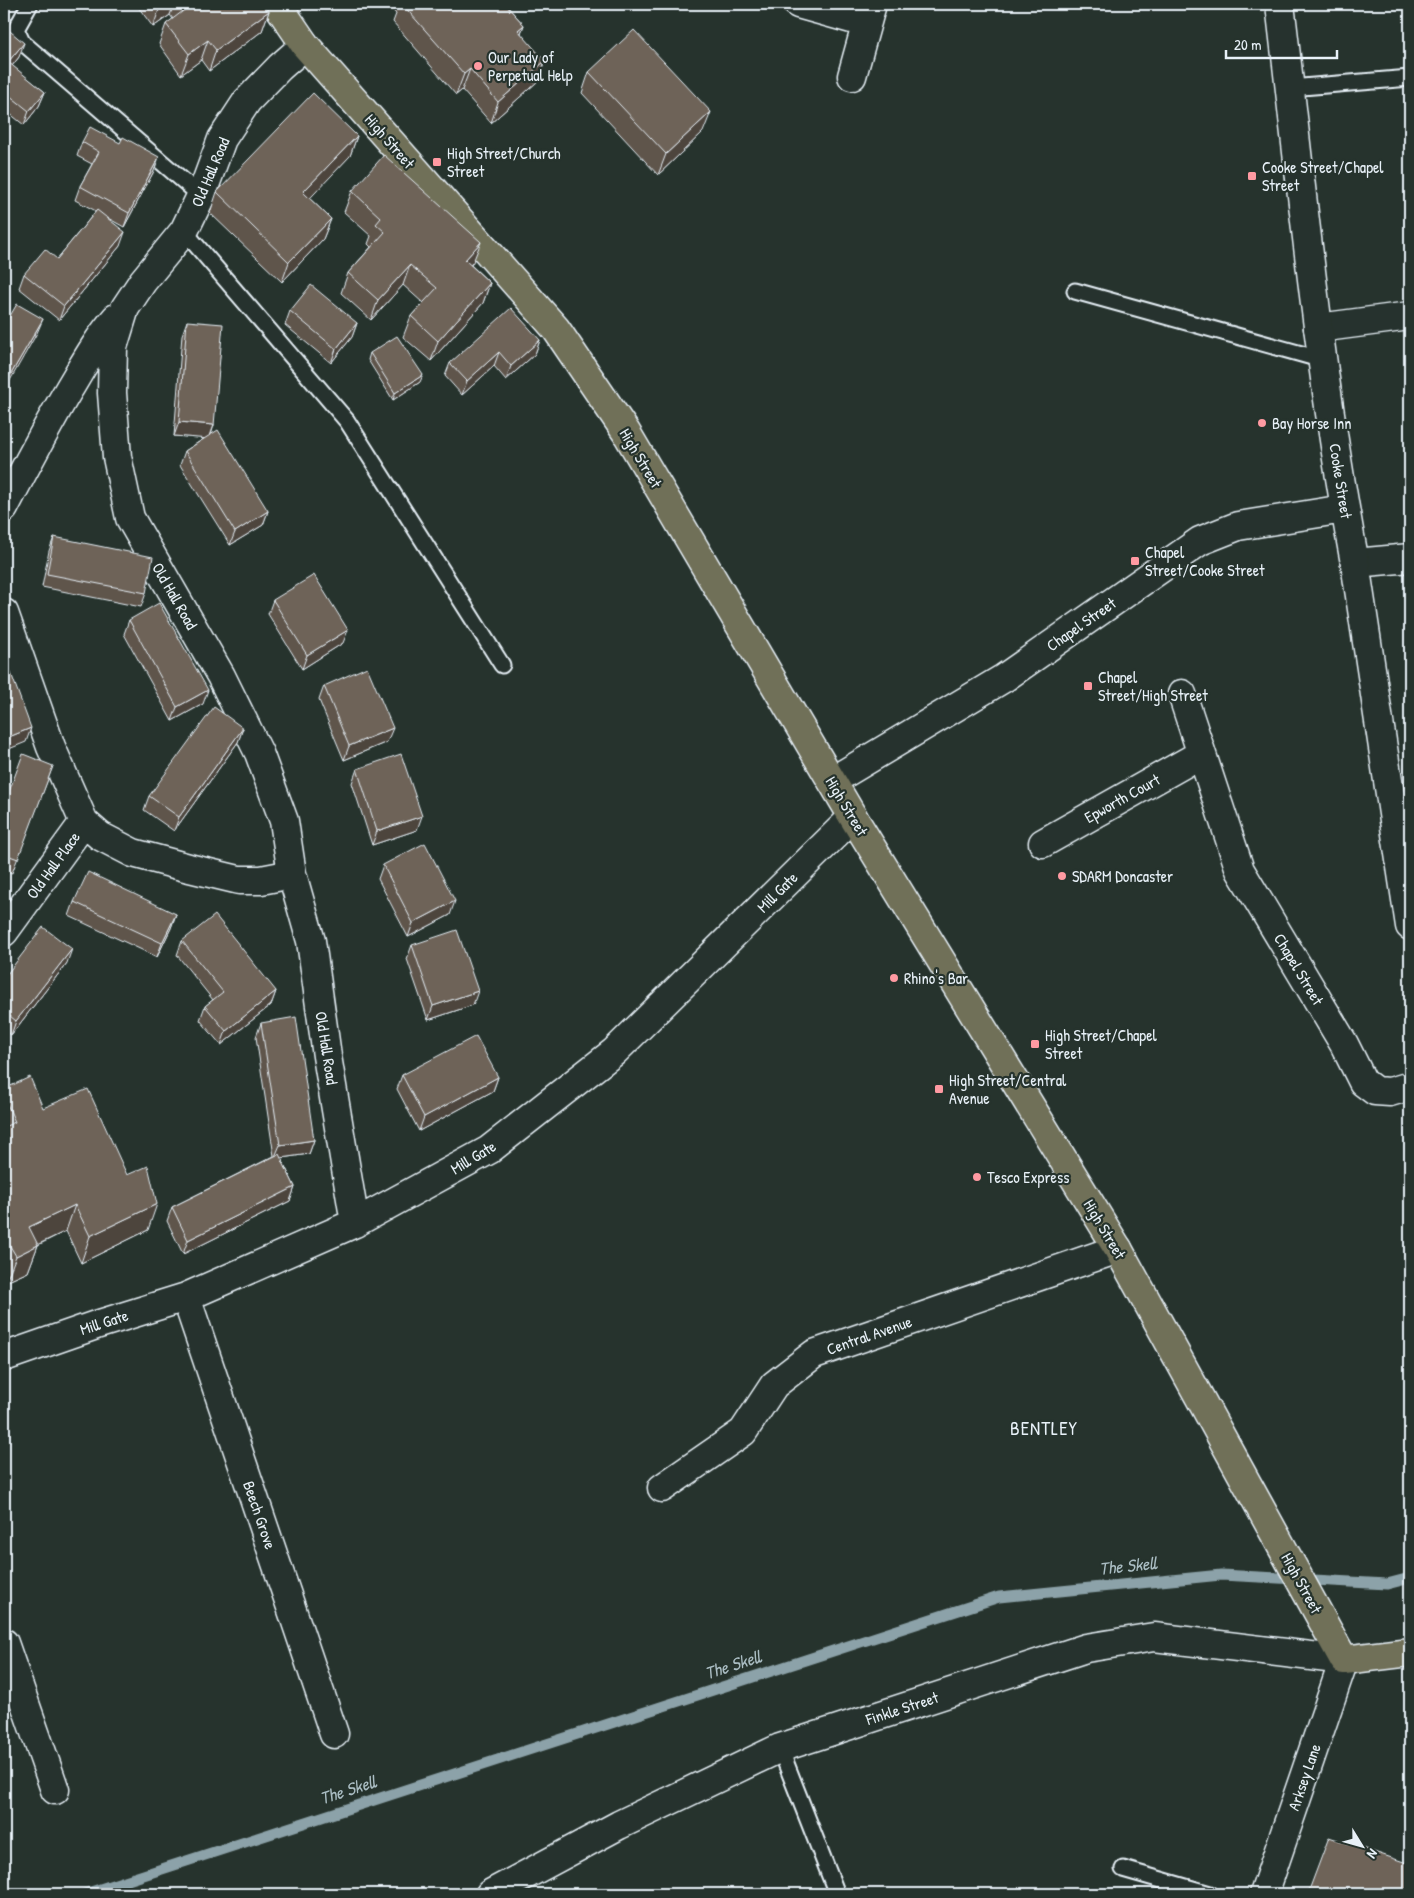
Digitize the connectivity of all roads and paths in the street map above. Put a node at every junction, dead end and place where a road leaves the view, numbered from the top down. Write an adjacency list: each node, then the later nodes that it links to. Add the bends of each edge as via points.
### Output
1 (30, 4): 10 (lane, via 16,29 22,42)
2 (277, 4): 6 (highway, High Street)
3 (798, 4): 5 (street)
4 (1280, 4): 9 (street, Cooke Street)
5 (869, 14): 7 (street)
6 (305, 45): 10 (street, Old Hall Road, via 247,101 222,139); 25 (highway, High Street, via 556,329 626,432)
7 (852, 76)
8 (1410, 78): 9 (lane)
9 (1290, 88): 15 (street, Cooke Street)
10 (201, 196): 11 (street, Old Hall Road)
11 (184, 231): 13 (street, Old Hall Road); 22 (lane, via 347,421)
12 (1075, 291): 16 (lane)
13 (125, 308): 17 (street, Old Hall Road, via 100,338 41,437); 29 (street, Old Hall Road, via 113,348 112,393 117,457 130,518 221,676 259,753 284,821)
14 (1410, 316): 15 (street)
15 (1318, 328): 16 (street, Cooke Street)
16 (1322, 360): 18 (street, Cooke Street)
17 (4, 508)
18 (1344, 509): 20 (street, Cooke Street); 25 (street, Chapel Street, via 1238,526 1200,541 1004,678)
19 (1410, 558): 20 (street)
20 (1354, 563): 30 (street, Cooke Street)
21 (4, 613): 27 (street, via 51,747)
22 (502, 665)
23 (1182, 694): 24 (street, Chapel Street)
24 (1201, 754): 28 (street, Epworth Court); 32 (street, Chapel Street, via 1240,870 1344,1044 1363,1082 1375,1091 1390,1092)
25 (832, 781): 26 (highway, High Street)
26 (853, 817): 33 (street, Mill Gate, via 614,1052 489,1150); 34 (highway, High Street)
27 (84, 822): 29 (street, via 100,836 133,853 189,868 239,880); 31 (street, Old Hall Place)
28 (1043, 842)
29 (292, 874): 33 (street, Old Hall Road, via 311,941)
30 (1410, 926)
31 (4, 932)
32 (1410, 1086)
33 (355, 1223): 35 (street, Mill Gate)
34 (1118, 1250): 37 (street, Central Avenue, via 814,1354 774,1385 743,1432); 40 (highway, High Street)
35 (186, 1296): 36 (street, Mill Gate); 41 (street, Beech Grove)
36 (4, 1357)
37 (662, 1488)
38 (4, 1643): 43 (street)
39 (1410, 1652): 40 (highway)
40 (1344, 1660): 42 (street, Finkle Street, via 1154,1637 1078,1651); 48 (street, Arksey Lane)
41 (334, 1734)
42 (780, 1748): 45 (street, Finkle Street, via 619,1825); 46 (lane)
43 (55, 1790)
44 (1123, 1869): 47 (lane)
45 (490, 1894)
46 (837, 1894)
47 (1210, 1894)
48 (1264, 1894)

